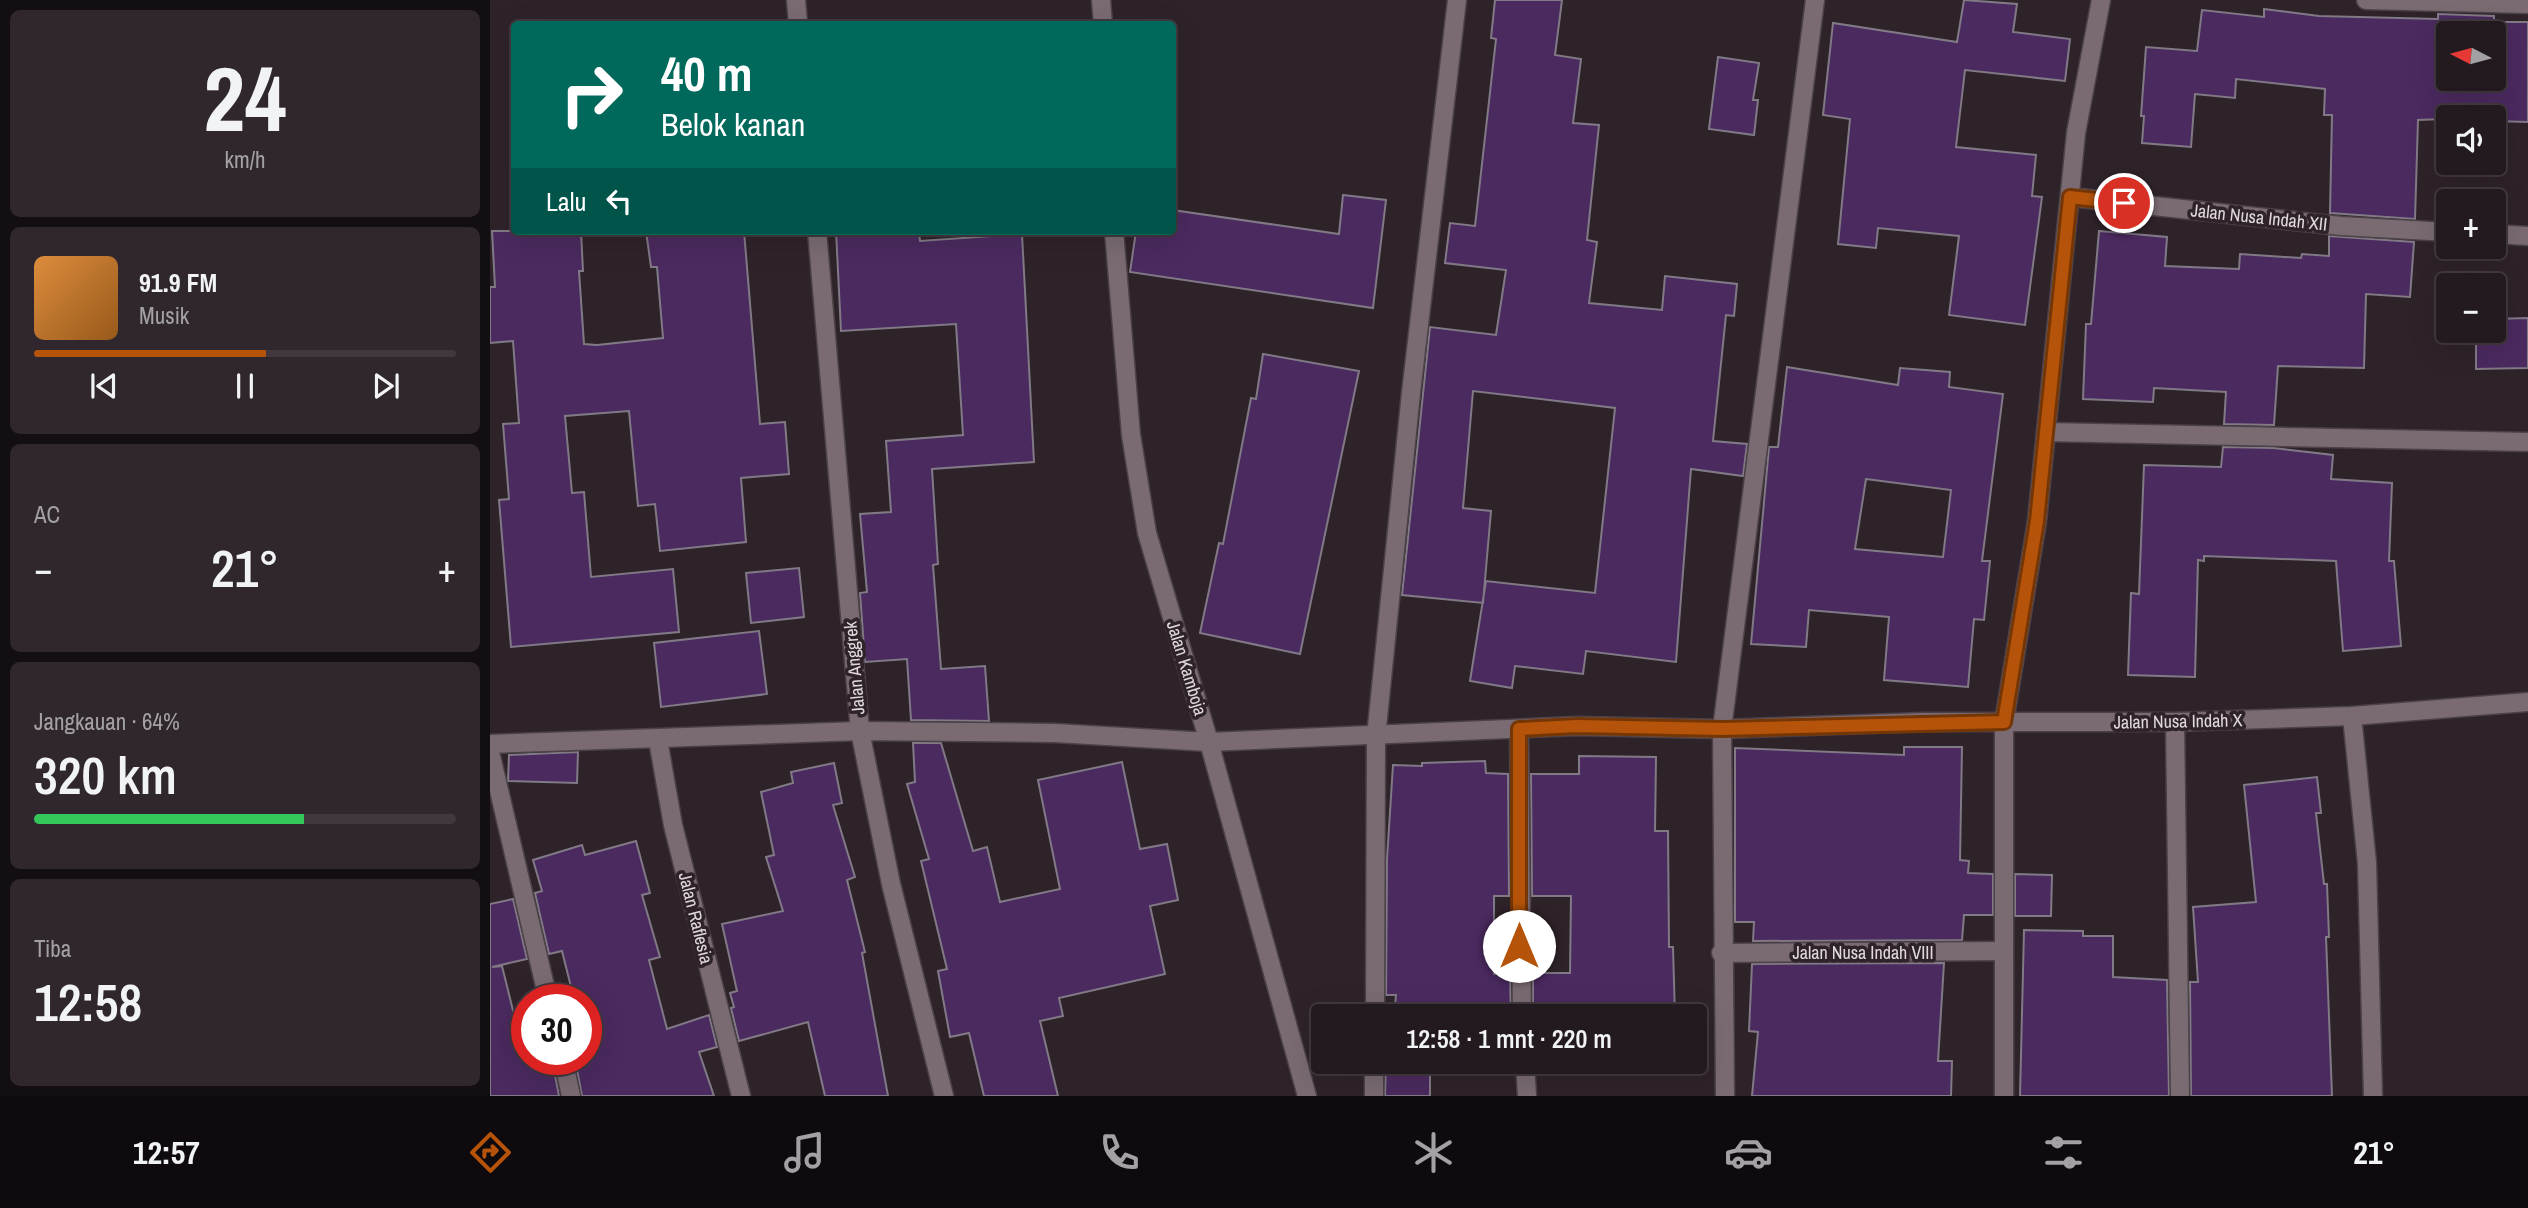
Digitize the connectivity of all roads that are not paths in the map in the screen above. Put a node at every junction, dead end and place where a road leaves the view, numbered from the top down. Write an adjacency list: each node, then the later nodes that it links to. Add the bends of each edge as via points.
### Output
1 (796, 0): 8 (street)
2 (1101, 0): 9 (street)
3 (1457, 0): 25 (street, via 1410,393)
4 (1815, 0): 23 (street)
5 (2101, 0): 10 (street, via 2076,133)
6 (2366, 0): 7 (street)
7 (2528, 4)
8 (798, 21)
9 (1103, 21)
10 (2070, 197): 11 (street, Jalan Nusa Indah XII, via 2341,226); 16 (street)
11 (2436, 231)
12 (817, 235): 24 (street, Jalan Anggrek)
13 (1115, 235): 27 (street, Jalan Kamboja, via 1131,435 1147,533)
14 (2506, 235): 15 (street)
15 (2528, 236)
16 (2046, 432): 17 (street); 20 (street, via 2037,521)
17 (2528, 442)
18 (2528, 702): 19 (street, Jalan Nusa Indah X)
19 (2352, 716): 21 (street, Jalan Nusa Indah X); 47 (street, via 2367,863)
20 (2004, 722): 21 (street, Jalan Nusa Indah X); 23 (street, Jalan Nusa Indah X); 30 (street)
21 (2175, 722): 46 (street)
22 (1519, 729): 23 (street, Jalan Nusa Indah X); 25 (street, Jalan Nusa Indah X); 34 (street)
23 (1722, 729): 31 (street)
24 (860, 731): 26 (street, Jalan Nusa Indah X); 27 (street, Jalan Nusa Indah X, via 1055,733); 40 (street, Jalan Anggrek, via 891,884)
25 (1376, 737): 27 (street, Jalan Nusa Indah X); 33 (street)
26 (658, 740): 28 (street, Jalan Nusa Indah X); 39 (street, Jalan Raflesia, via 673,825)
27 (1209, 742): 41 (street, Jalan Kamboja)
28 (490, 744)
29 (490, 752): 32 (street)
30 (2004, 951): 31 (street, Jalan Nusa Indah VIII); 45 (street)
31 (1721, 953): 44 (street)
32 (544, 984)
33 (1375, 1004)
34 (1522, 1004)
35 (1374, 1074): 42 (street)
36 (1526, 1074): 43 (street)
37 (566, 1075): 38 (street)
38 (571, 1096)
39 (741, 1096)
40 (944, 1096)
41 (1307, 1096)
42 (1374, 1096)
43 (1527, 1096)
44 (1725, 1096)
45 (2004, 1096)
46 (2180, 1096)
47 (2373, 1096)

